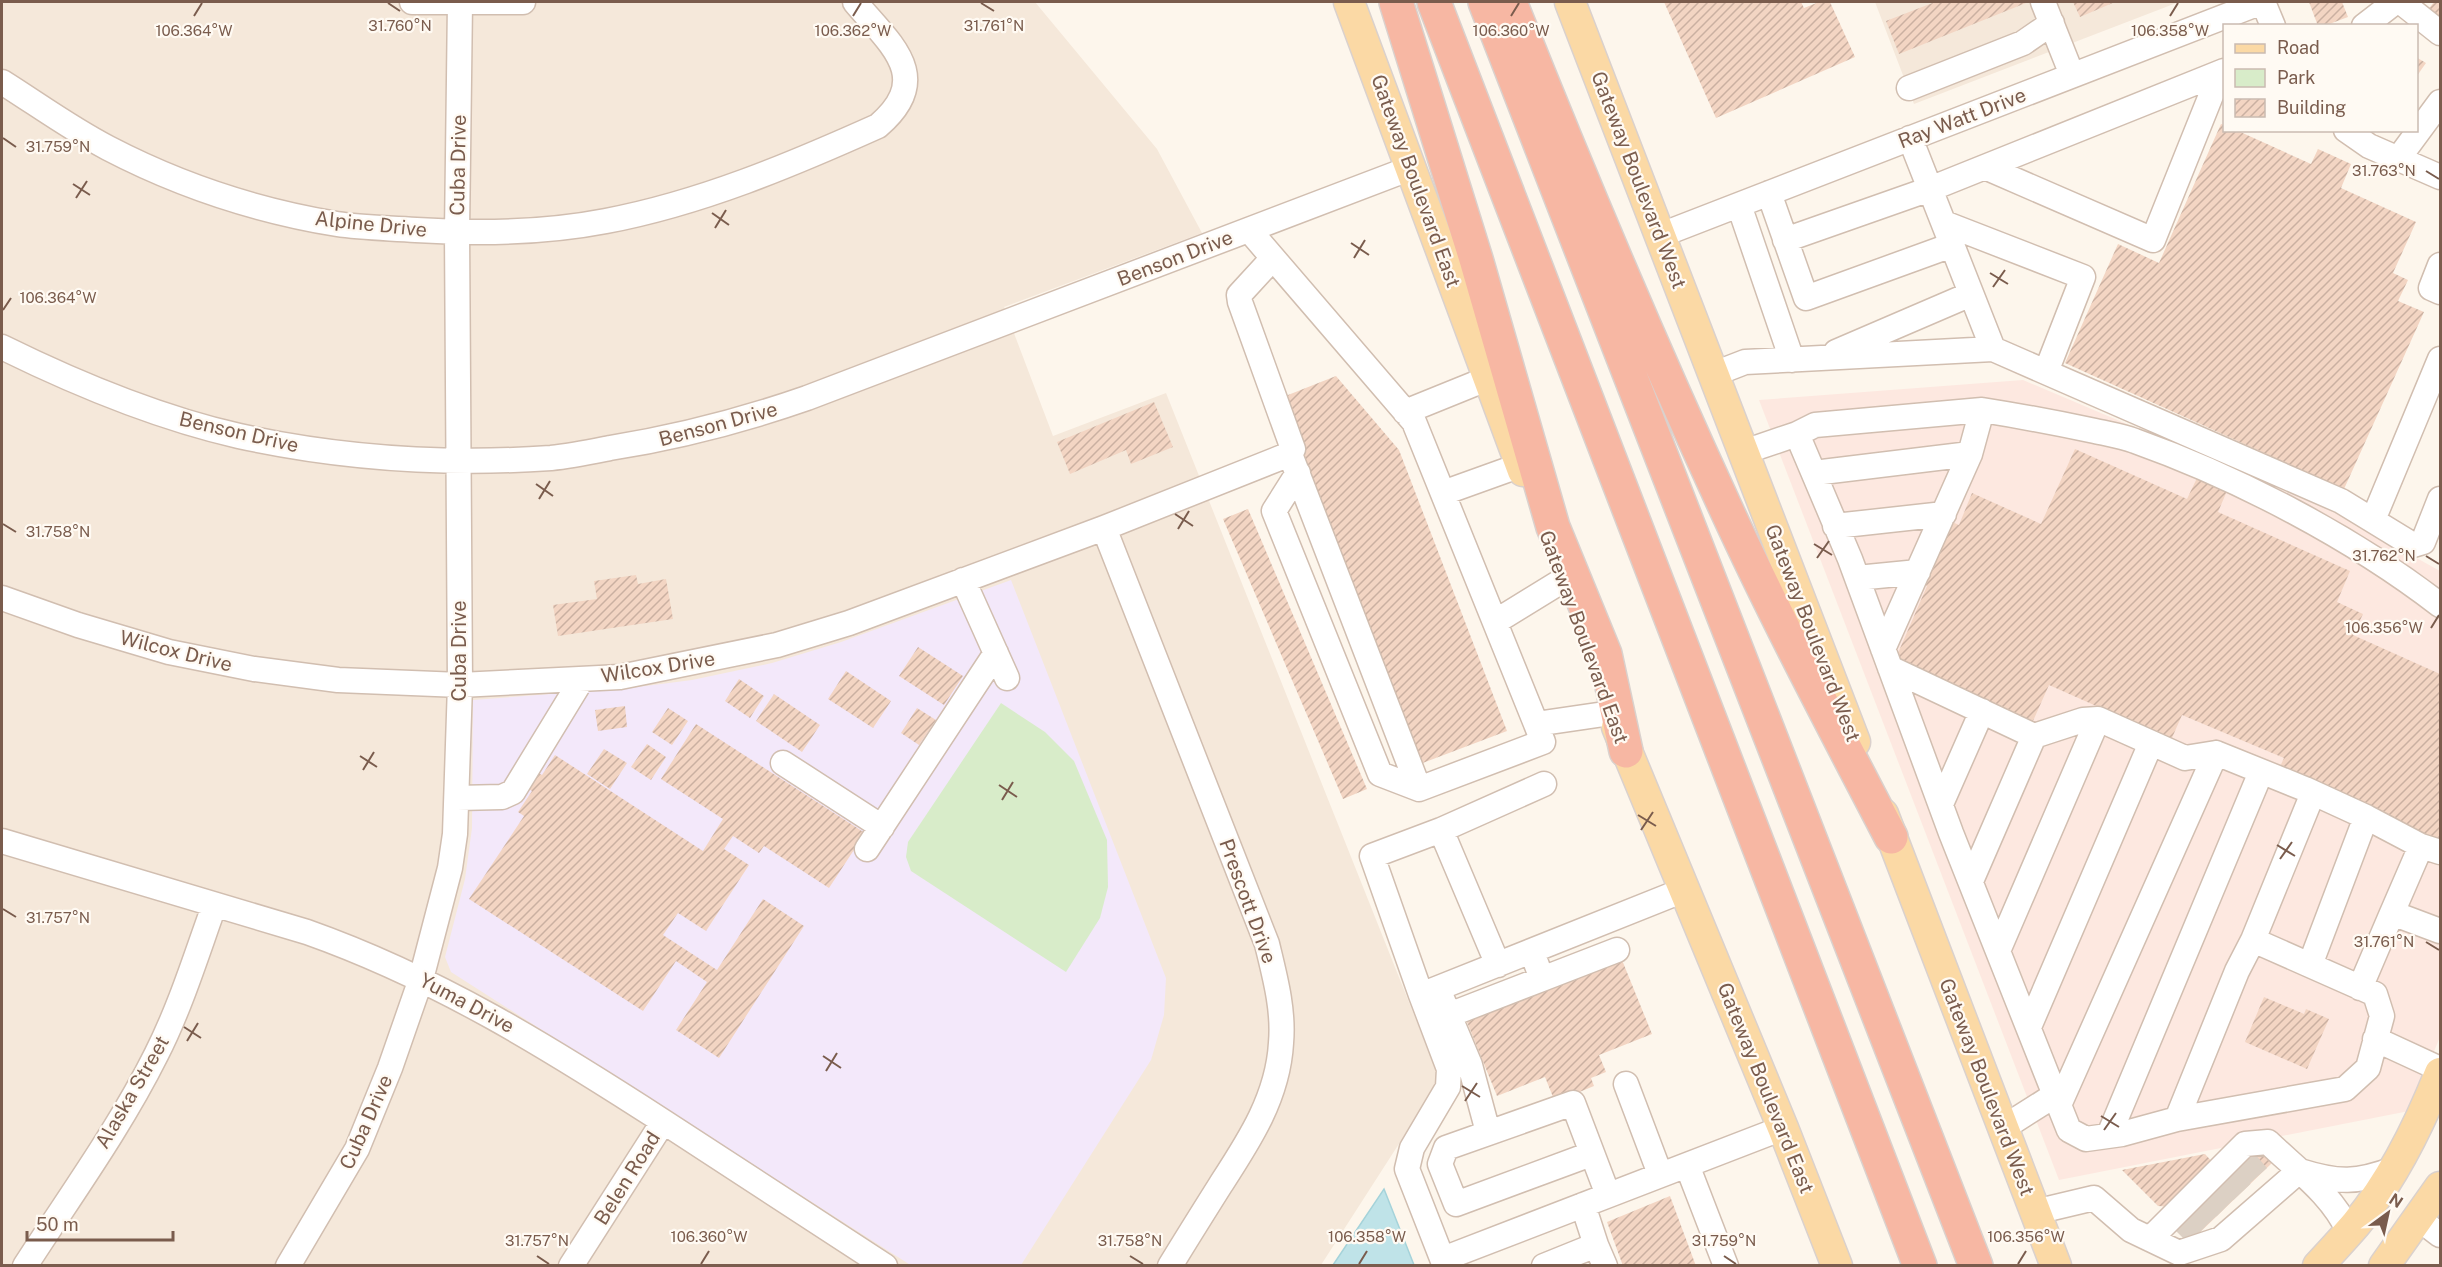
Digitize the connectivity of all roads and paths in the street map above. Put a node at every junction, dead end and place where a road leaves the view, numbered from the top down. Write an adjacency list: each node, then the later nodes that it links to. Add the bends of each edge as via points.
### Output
1 (412, 2): 2 (street)
2 (460, 2): 3 (street); 33 (street, Cuba Drive)
3 (523, 2)
4 (855, 2): 33 (street, Alpine Drive, via 900,56 905,68 906,81 894,113 878,126 741,184 678,204 606,222 526,231)
5 (1349, 2): 27 (main road, Gateway Boulevard East)
6 (1396, 2): 67 (highway)
7 (1434, 2): 150 (highway)
8 (1485, 2): 151 (highway)
9 (1510, 2): 96 (highway, via 1637,309 1727,511 1801,664)
10 (1570, 2): 35 (main road, Gateway Boulevard West)
11 (2263, 2): 14 (street); 17 (street, Ray Watt Drive)
12 (2401, 2): 15 (street)
13 (2048, 12): 17 (street); 19 (street, via 2023,43)
14 (2272, 24)
15 (2440, 33)
16 (2222, 72): 26 (street); 26 (street, via 2152,240)
17 (2072, 75): 24 (street, Ray Watt Drive)
18 (2, 82): 33 (street, Alpine Drive, via 109,148 179,181 253,206 339,224)
19 (1910, 88)
20 (2440, 102): 22 (street)
21 (2349, 132): 25 (street, via 2368,146)
22 (2418, 132)
23 (2418, 132): 25 (street)
24 (1910, 138): 29 (street); 30 (street, Ray Watt Drive)
25 (2398, 159): 28 (street)
26 (1985, 167): 29 (street)
27 (1411, 168): 32 (street, Benson Drive); 50 (main road, Gateway Boulevard East)
28 (2440, 177)
29 (1930, 189): 34 (street); 36 (street)
30 (1768, 193): 31 (street, Ray Watt Drive); 36 (street)
31 (1739, 205): 35 (street, Ray Watt Drive); 42 (street)
32 (1249, 230): 37 (street); 56 (street, Benson Drive, via 741,421 671,439 553,458)
33 (457, 232): 56 (street, Cuba Drive)
34 (1948, 234): 40 (street); 41 (street); 47 (street, via 2083,277)
35 (1661, 235): 49 (main road, Gateway Boulevard West)
36 (1785, 240): 41 (street)
37 (1273, 258): 52 (street); 57 (street, via 1239,295 1293,449)
38 (2440, 266): 39 (street, via 2431,288)
39 (2440, 292)
40 (1971, 294): 44 (street); 45 (street)
41 (1806, 298): 42 (street)
42 (1775, 311): 46 (street)
43 (2, 347): 56 (street, Benson Drive, via 125,401 238,435 376,456)
44 (1993, 349): 45 (street); 47 (street)
45 (1821, 358): 46 (street)
46 (1792, 360): 49 (street, via 1745,362)
47 (2046, 372): 63 (street, via 2341,501)
48 (2438, 373): 63 (street)
49 (1714, 374): 54 (main road, Gateway Boulevard West)
50 (1489, 378): 52 (street); 58 (main road, Gateway Boulevard East)
51 (1982, 410): 53 (street, via 1815,424); 55 (street); 71 (street, via 2133,440 2198,467 2296,512 2417,586)
52 (1405, 412): 60 (street, via 1414,422)
53 (1797, 434): 54 (street); 59 (street)
54 (1744, 452): 96 (main road, Gateway Boulevard West)
55 (1970, 454): 59 (street); 62 (street)
56 (458, 460): 77 (street, Cuba Drive)
57 (1294, 464): 65 (street, Wilcox Drive); 89 (street); 89 (street, via 1274,511 1380,774)
58 (1521, 465): 60 (street); 67 (main road, Gateway Boulevard East)
59 (1814, 473): 64 (street)
60 (1443, 493): 72 (street)
61 (2440, 499): 63 (street, via 2423,542 2413,545)
62 (1944, 514): 64 (street); 66 (street)
63 (2373, 520)
64 (1835, 526): 68 (street)
65 (1104, 528): 69 (street, Wilcox Drive); 146 (street, Prescott Drive, via 1267,944 1279,989 1281,1043 1276,1077 1265,1108 1253,1134)
66 (1918, 572): 68 (street); 74 (street)
67 (1568, 577): 72 (street); 79 (highway, via 1605,654)
68 (1857, 578): 74 (street)
69 (963, 580): 73 (street); 76 (street, Wilcox Drive, via 777,645 620,677)
70 (2, 598): 77 (street, Wilcox Drive, via 169,652 254,669 338,680)
71 (2440, 605)
72 (1494, 622): 81 (street)
73 (996, 653): 75 (street); 94 (street)
74 (1887, 659): 78 (street); 92 (street)
75 (1007, 678)
76 (582, 679): 77 (street, Wilcox Drive); 91 (street, via 513,792 502,797)
77 (460, 685): 91 (street, Cuba Drive)
78 (1982, 711): 82 (street); 92 (street)
79 (1615, 712): 81 (street); 84 (highway)
80 (2098, 719): 82 (street); 83 (street); 107 (street)
81 (1536, 724): 89 (street, via 1543,742)
82 (2034, 736): 100 (street)
83 (2151, 743): 85 (street, via 2185,758); 116 (street)
84 (1626, 751): 101 (main road, Gateway Boulevard East)
85 (2216, 753): 87 (street); 120 (street)
86 (783, 762): 94 (street)
87 (2261, 772): 90 (street); 126 (street)
88 (1544, 784): 95 (street)
89 (1419, 789)
90 (2313, 793): 93 (street); 105 (street)
91 (457, 798): 111 (street, Cuba Drive, via 450,868)
92 (1941, 804): 100 (street)
93 (2366, 818): 99 (street); 110 (street)
94 (882, 826): 98 (street)
95 (1441, 830): 109 (street); 114 (street, via 1372,855)
96 (1892, 837): 124 (main road, Gateway Boulevard West)
97 (2, 841): 102 (street, Yuma Drive)
98 (867, 849)
99 (2431, 849): 103 (street)
100 (1971, 881): 107 (street)
101 (1684, 890): 108 (street); 123 (main road, Gateway Boulevard East)
102 (214, 906): 111 (street, Yuma Drive, via 340,944); 143 (street, Alaska Street, via 156,1055)
103 (2392, 913): 104 (street); 113 (street)
104 (2440, 931)
105 (2253, 939): 110 (street); 121 (street)
106 (1617, 950): 112 (street)
107 (1998, 951): 116 (street)
108 (1532, 952): 109 (street); 112 (street)
109 (1498, 965): 114 (street)
110 (2310, 965): 113 (street)
111 (421, 979): 122 (street, Yuma Drive, via 565,1058); 144 (street, Cuba Drive, via 357,1149)
112 (1542, 979): 115 (street)
113 (2360, 988): 117 (street, via 2375,994 2382,1016)
114 (1429, 992): 115 (street); 140 (street, via 1449,1069 1448,1087 1412,1148 1407,1169)
115 (1449, 1015): 125 (street, via 1470,1065)
116 (2029, 1027): 120 (street)
117 (2375, 1039): 118 (street); 121 (street, via 2368,1068 2345,1089)
118 (2440, 1071): 129 (main road, via 2419,1125)
119 (1626, 1084): 130 (street)
120 (2057, 1100): 124 (street); 126 (street, via 2069,1131 2086,1138)
121 (2177, 1119): 126 (street)
122 (663, 1122): 141 (street, Yuma Drive); 145 (street, Belen Road)
123 (1783, 1128): 128 (street); 149 (main road, Gateway Boulevard East)
124 (2003, 1128): 135 (main road, Gateway Boulevard West)
125 (1488, 1132): 127 (street, via 1573,1103); 127 (street, via 1446,1148 1440,1164 1456,1204)
126 (2109, 1135)
127 (1591, 1154): 133 (street)
128 (1687, 1165): 130 (street); 148 (street)
129 (2394, 1169): 132 (street, via 2371,1178); 137 (main road)
130 (1660, 1174): 133 (street)
131 (2440, 1187): 136 (main road)
132 (2231, 1193): 137 (street, via 2331,1202); 138 (street); 138 (street, via 2179,1253)
133 (1608, 1195): 134 (street)
134 (1583, 1205): 139 (street); 140 (street)
135 (2035, 1212): 138 (street, via 2094,1198 2131,1230); 142 (main road, Gateway Boulevard West)
136 (2430, 1227): 153 (main road)
137 (2349, 1232): 152 (main road)
138 (2150, 1239)
139 (1600, 1255): 147 (street)
140 (1444, 1262)
141 (876, 1263)
142 (2056, 1265)
143 (25, 1266)
144 (288, 1266)
145 (571, 1266)
146 (1170, 1266)
147 (1544, 1266)
148 (1726, 1266)
149 (1837, 1266)
150 (1920, 1266)
151 (1976, 1266)
152 (2318, 1266)
153 (2384, 1266)

